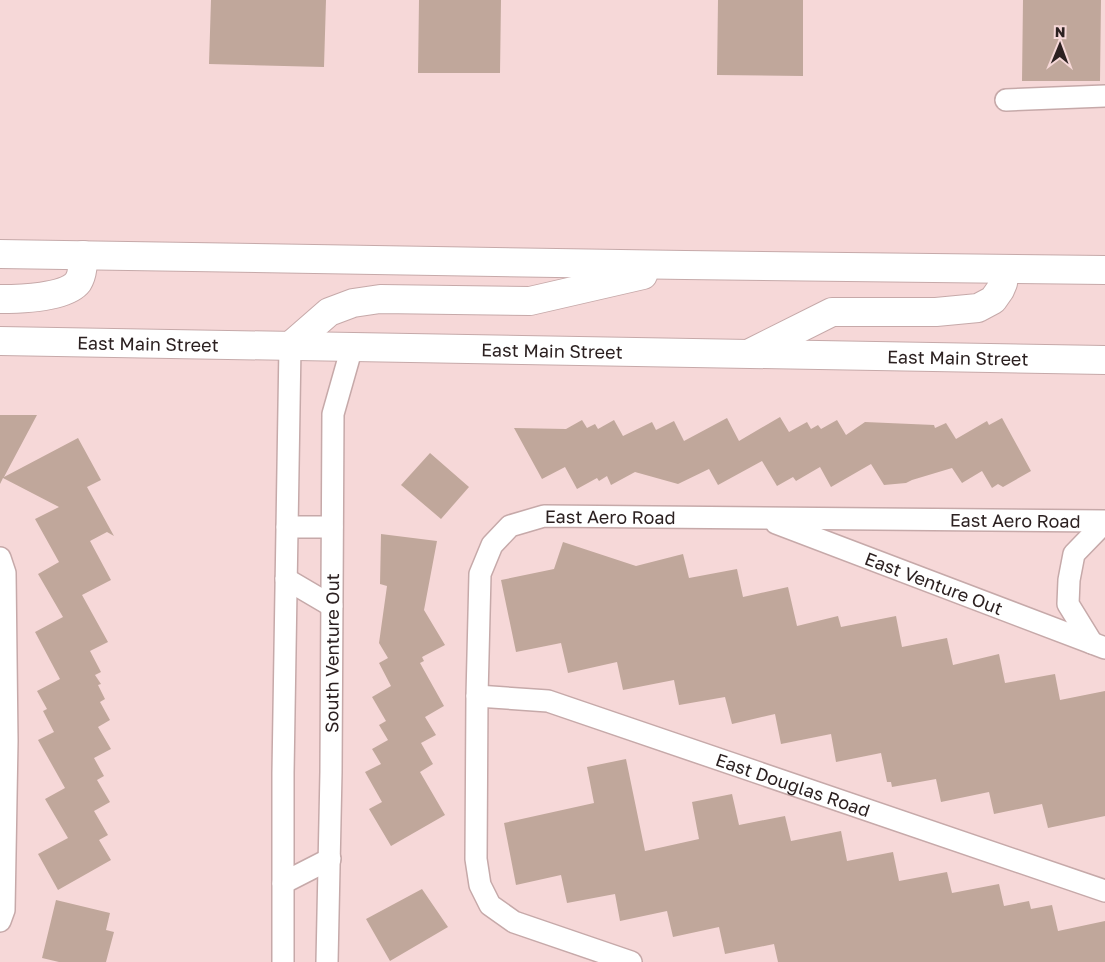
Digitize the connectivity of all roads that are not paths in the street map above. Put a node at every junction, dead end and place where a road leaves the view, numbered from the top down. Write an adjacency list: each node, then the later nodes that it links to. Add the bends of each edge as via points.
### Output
1 (1105, 96): 2 (lane)
2 (1006, 100)
3 (0, 254): 4 (main road)
4 (83, 255): 5 (main road); 8 (main road, via 78,282 68,290 49,296)
5 (685, 265): 6 (main road); 10 (main road, via 530,301 380,299 353,303 329,312)
6 (1005, 269): 7 (main road); 12 (main road, via 1000,290 993,300 978,308 936,312 832,312)
7 (1105, 270)
8 (0, 299)
9 (0, 341): 10 (main road, East Main Street)
10 (290, 346): 11 (main road, East Main Street); 16 (lane)
11 (352, 347): 12 (main road, East Main Street); 17 (lane, South Venture Out, via 332,414)
12 (748, 354): 13 (main road, East Main Street)
13 (1105, 360)
14 (761, 518): 15 (lane, East Aero Road); 21 (lane, East Venture Out); 22 (lane, East Aero Road, via 544,516 510,526 492,545 480,574)
15 (1105, 522): 21 (lane, via 1074,554 1068,604)
16 (287, 527): 17 (lane); 19 (lane)
17 (332, 527): 20 (lane, South Venture Out)
18 (0, 558): 23 (lane, via 5,573)
19 (286, 579): 20 (lane); 25 (lane)
20 (332, 606): 24 (lane, South Venture Out)
21 (1098, 646)
22 (477, 696): 26 (lane, East Douglas Road, via 548,701); 30 (lane, East Aero Road, via 476,858 480,885 490,905 514,922)
23 (3, 742): 27 (lane, via 4,910)
24 (330, 859): 25 (lane); 29 (lane, South Venture Out)
25 (283, 883): 28 (lane)
26 (1105, 890)
27 (0, 921)
28 (282, 962)
29 (327, 962)
30 (631, 962)

